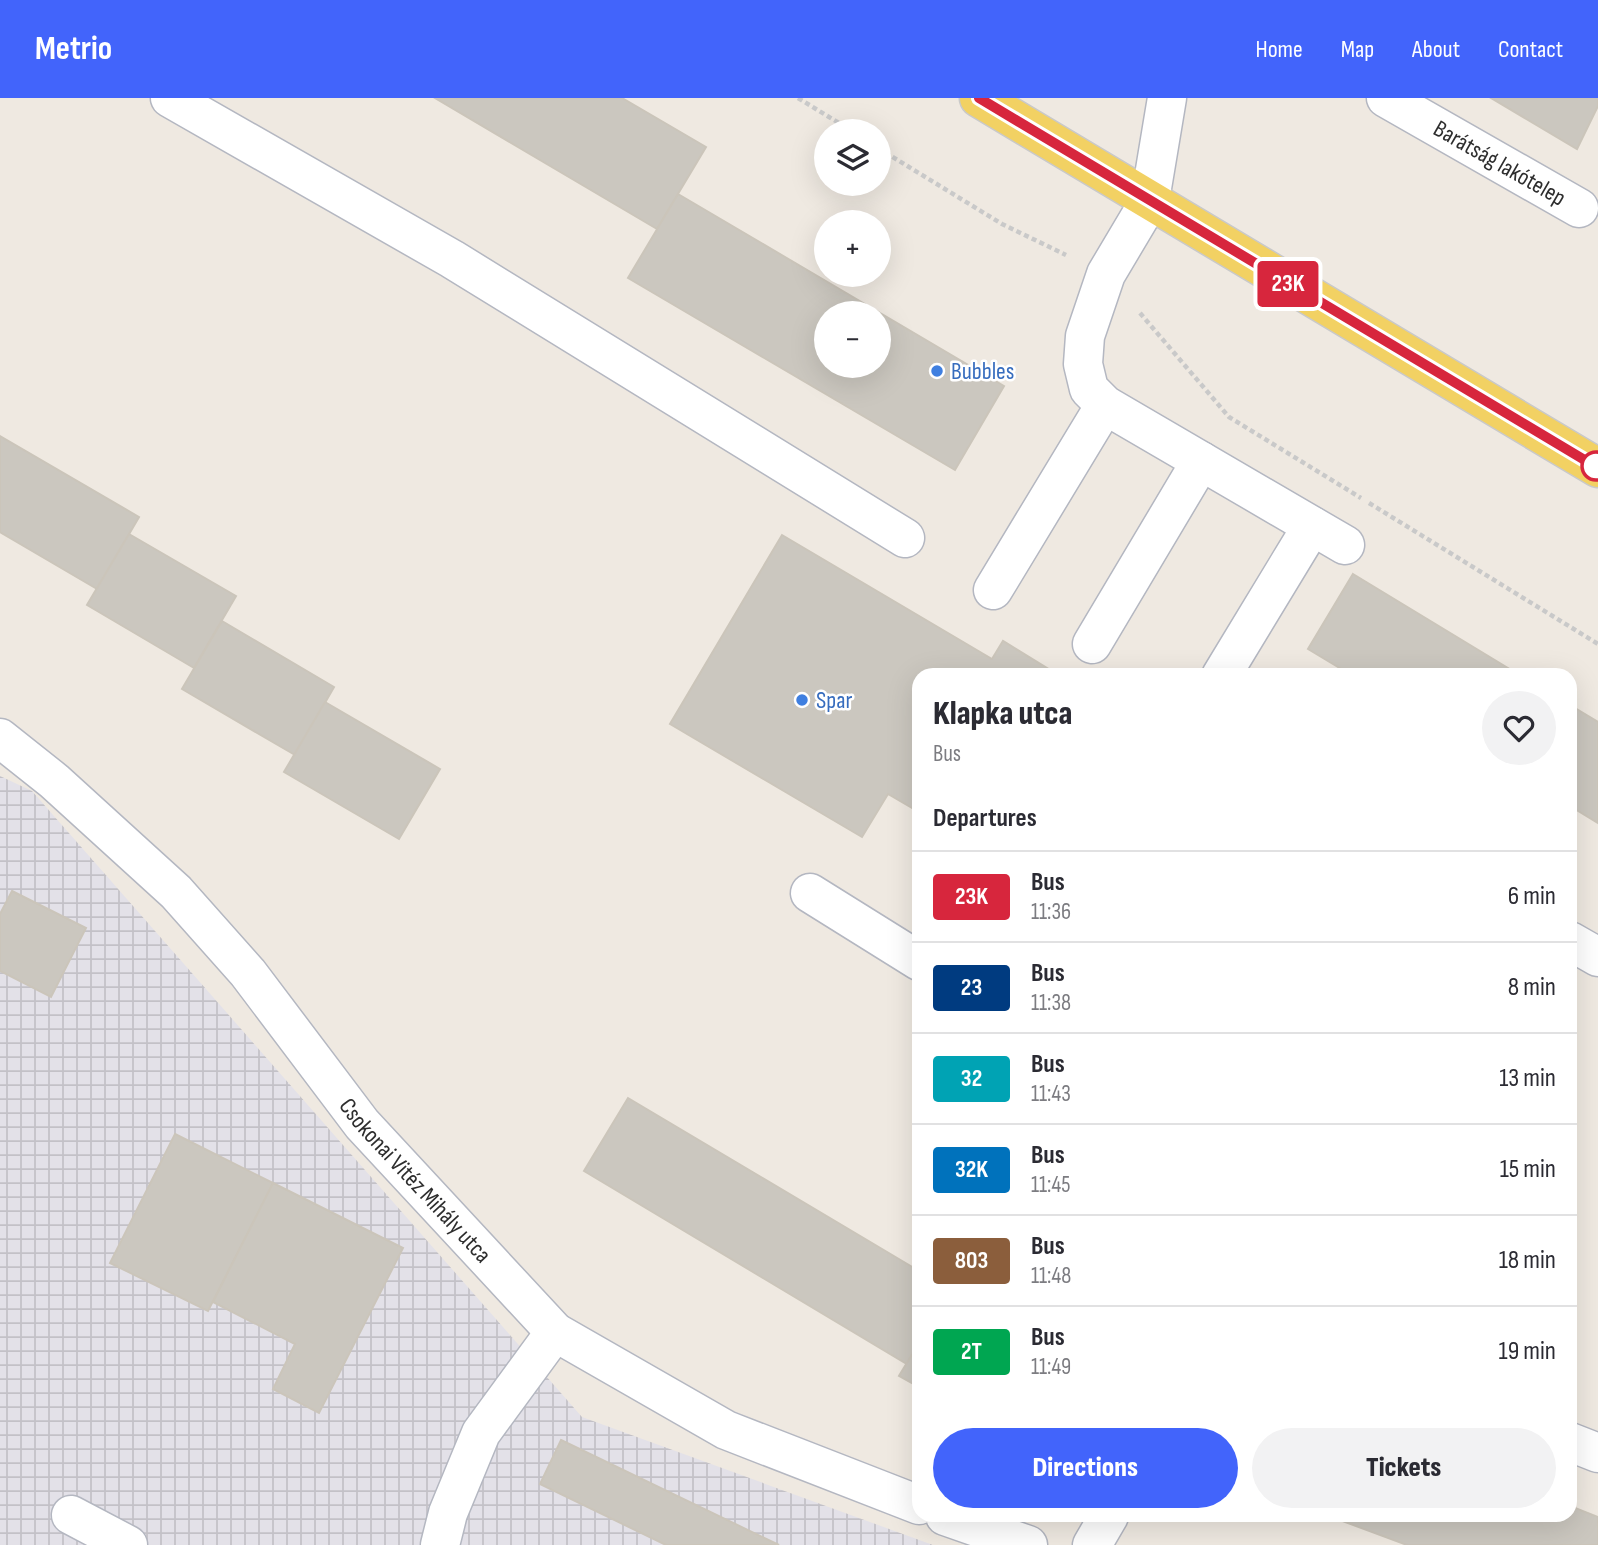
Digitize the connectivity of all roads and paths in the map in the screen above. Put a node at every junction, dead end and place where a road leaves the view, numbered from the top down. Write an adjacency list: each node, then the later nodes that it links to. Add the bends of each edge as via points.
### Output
1 (170, 98): 15 (street, via 452,259)
2 (798, 98): 6 (path)
3 (979, 98): 8 (main road)
4 (1167, 98): 8 (street)
5 (1386, 98): 9 (street, Barátság lakótelep)
6 (832, 119)
7 (891, 156): 10 (path, via 1002,224)
8 (1150, 200): 10 (street); 13 (main road)
9 (1578, 208)
10 (1106, 274): 11 (street, via 1085,335 1083,364 1089,389); 19 (path, via 1229,417)
11 (1105, 405): 12 (street); 17 (street)
12 (1201, 461): 14 (street); 18 (street)
13 (1598, 468)
14 (1312, 526): 16 (street); 20 (street)
15 (905, 538)
16 (1345, 545)
17 (993, 590)
18 (1093, 644)
19 (1598, 644)
20 (1226, 668)
21 (0, 738): 26 (street, Csokonai Vitéz Mihály utca, via 176,892 248,973 362,1124)
22 (810, 893): 24 (street)
23 (1577, 945): 25 (street)
24 (912, 957)
25 (1598, 957)
26 (555, 1332): 29 (street, Csokonai Vitéz Mihály utca, via 726,1430); 34 (street, via 481,1433)
27 (1577, 1444): 28 (street)
28 (1598, 1452)
29 (912, 1502)
30 (71, 1515): 33 (street)
31 (962, 1522): 35 (street)
32 (1105, 1522): 36 (street)
33 (128, 1545)
34 (440, 1545)
35 (1028, 1545)
36 (1092, 1545)

